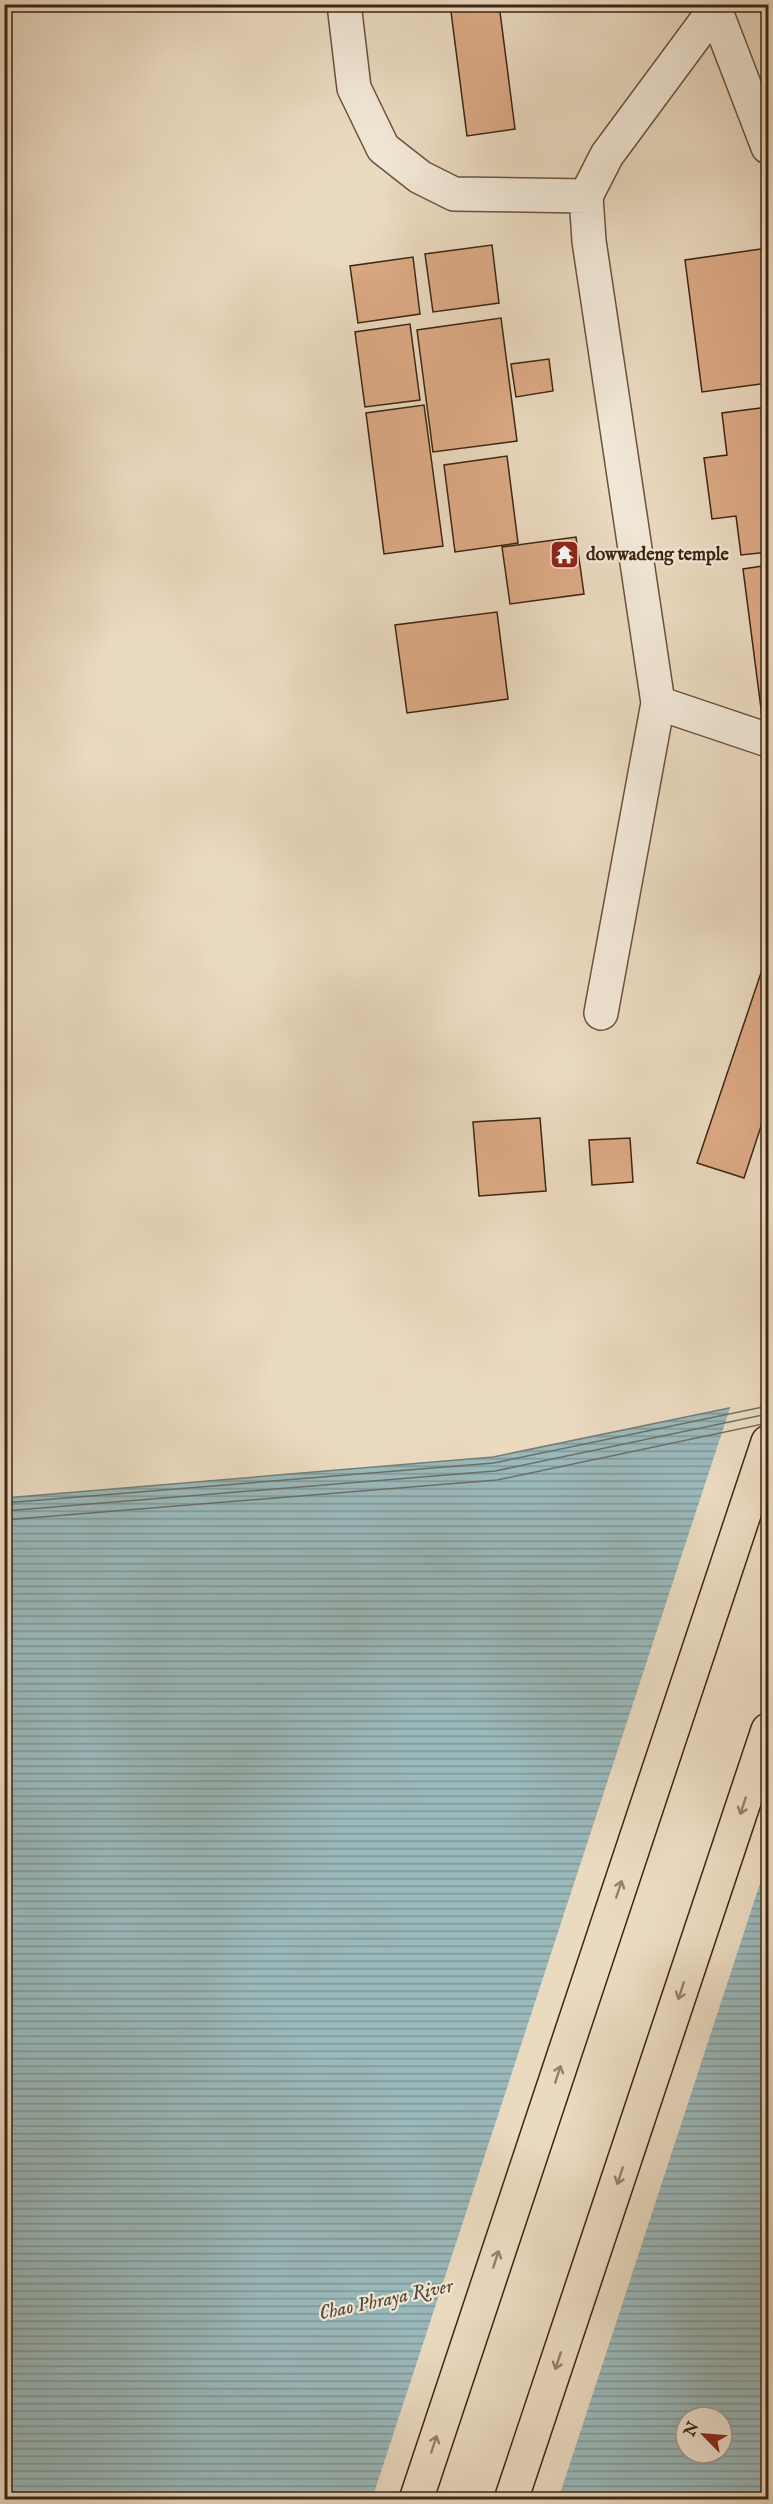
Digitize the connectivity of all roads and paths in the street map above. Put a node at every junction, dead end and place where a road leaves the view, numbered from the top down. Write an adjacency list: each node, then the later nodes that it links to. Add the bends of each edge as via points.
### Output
1 (345, 4): 4 (street, via 354,88 383,148 420,177 454,194)
2 (715, 7): 3 (street); 4 (street, via 607,155)
3 (768, 147)
4 (586, 196): 5 (street, via 589,241)
5 (658, 703): 6 (street); 7 (street)
6 (768, 740)
7 (601, 1013)
8 (768, 1442): 10 (main road, one-way to 8)
9 (768, 1730): 11 (main road, one-way to 11)
10 (416, 2499)
11 (512, 2499)

